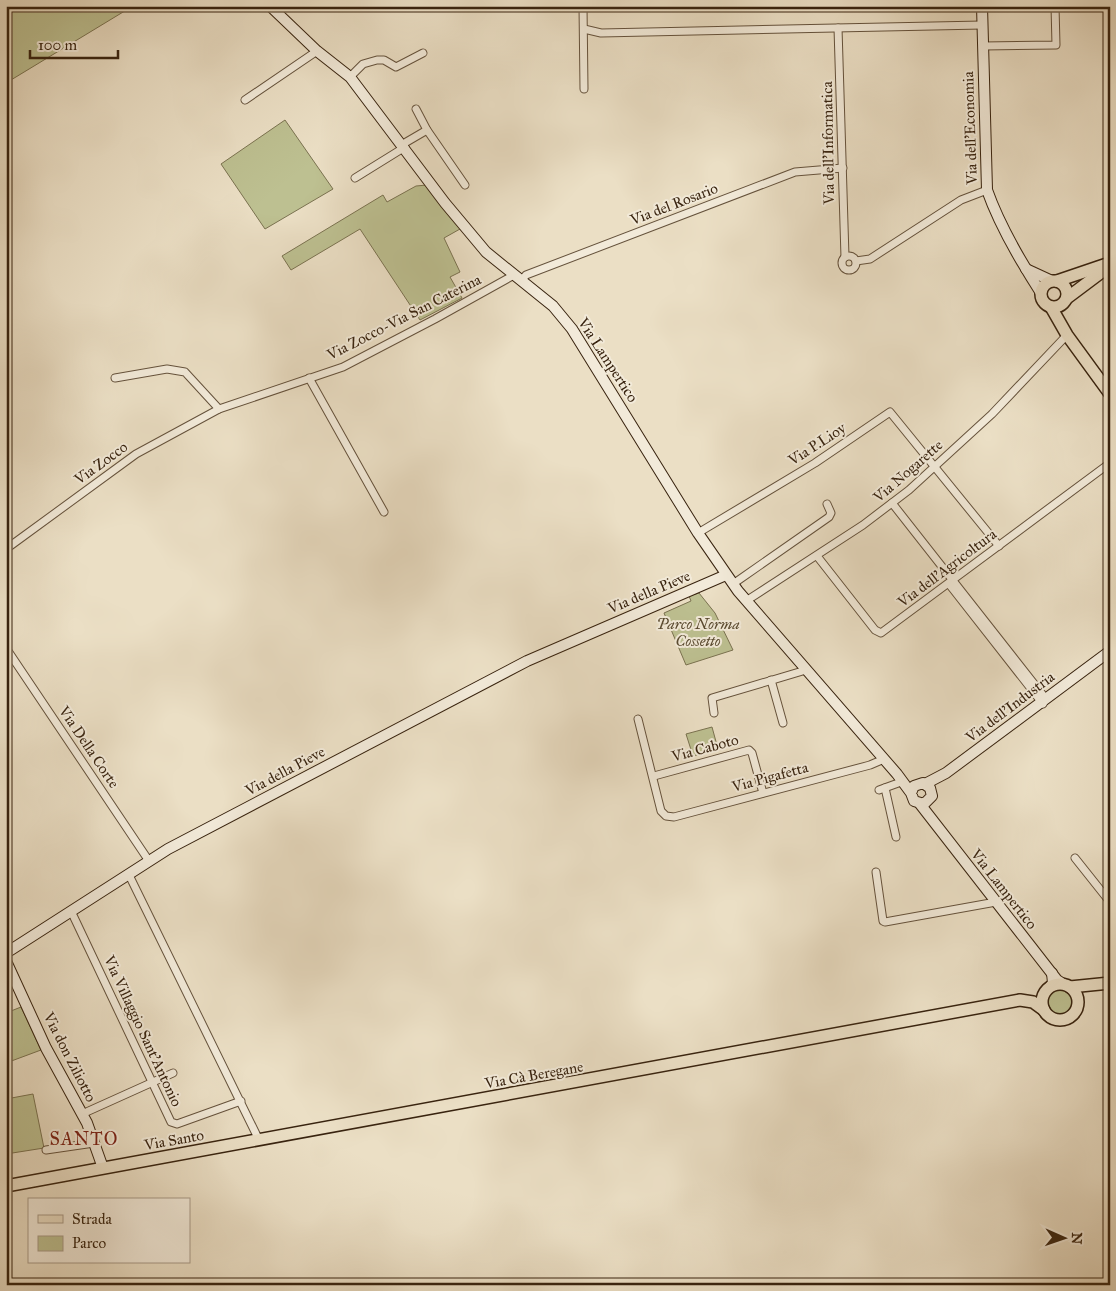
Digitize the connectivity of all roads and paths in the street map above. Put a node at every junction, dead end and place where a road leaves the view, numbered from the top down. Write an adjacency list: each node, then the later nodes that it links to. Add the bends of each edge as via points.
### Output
1 (270, 6): 9 (street, Via Lampertico)
2 (583, 6): 6 (street)
3 (982, 6): 5 (street, Via dell'Economia)
4 (1054, 6): 8 (street, via 1056,45)
5 (982, 25): 7 (street); 8 (street, Via dell'Economia)
6 (584, 28): 7 (street, via 601,32); 12 (street)
7 (838, 28): 17 (street, Via dell'Informatica)
8 (983, 46): 20 (street, Via dell'Economia)
9 (317, 51): 11 (street, Via Lampertico); 13 (street)
10 (423, 53): 11 (street, via 396,67 384,60 368,63)
11 (350, 77): 16 (street, Via Lampertico)
12 (584, 89)
13 (245, 100)
14 (416, 109): 15 (street)
15 (427, 130): 16 (street); 19 (street)
16 (404, 146): 18 (street); 25 (street, Via Lampertico, via 465,228 486,252)
17 (843, 168): 21 (street, Via dell'Informatica); 25 (street, Via del Rosario, via 795,172)
18 (355, 178)
19 (465, 186)
20 (987, 190): 22 (street, via 961,200 870,259); 24 (street, Via dell'Economia)
21 (845, 257): 22 (street, via 852,256); 22 (street, via 842,263 846,270 853,270)
22 (856, 262)
23 (1110, 265): 26 (main road); 28 (main road)
24 (1026, 269): 26 (street); 27 (street, Via dell'Economia)
25 (518, 278): 32 (street, Via Zocco-Via San Caterina, via 344,367); 40 (street, Via Lampertico, via 553,306 572,329)
26 (1054, 281): 27 (main road, via 1045,285); 28 (main road, via 1067,290)
27 (1041, 293): 29 (main road, via 1044,303)
28 (1066, 300): 29 (main road, via 1059,307); 30 (main road)
29 (1051, 307): 30 (main road)
30 (1067, 335): 33 (main road); 36 (street, Via Nogarette, via 992,414)
31 (115, 378): 34 (street, via 167,369 185,372)
32 (309, 378): 34 (street, Via Zocco-Via San Caterina); 39 (street)
33 (1110, 394)
34 (219, 409): 42 (street, Via Zocco, via 128,459)
35 (1110, 463): 41 (street, Via dell'Agricoltura)
36 (935, 467): 37 (street, Via Nogarette); 40 (street, Via P.Lioy, via 890,412 815,463); 41 (street)
37 (892, 503): 43 (street, Via Nogarette); 45 (street)
38 (827, 504): 46 (street, via 832,513 829,517)
39 (384, 512)
40 (698, 533): 44 (street, Via Lampertico)
41 (999, 546): 45 (street, Via dell'Agricoltura)
42 (6, 550)
43 (817, 556): 45 (street, Via dell'Agricoltura, via 875,630 881,633); 47 (street, Via Nogarette)
44 (726, 574): 46 (street, Via Lampertico); 66 (street, Via della Pieve, via 527,660 168,849)
45 (951, 583): 53 (street)
46 (733, 584): 47 (street, Via Lampertico)
47 (746, 601): 51 (street, Via Lampertico)
48 (6, 648): 66 (street, Via Della Corte)
49 (1110, 651): 53 (street, Via dell'Industria)
50 (1110, 656): 53 (street, Via dell'Industria)
51 (806, 670): 52 (street); 57 (street, Via Lampertico)
52 (771, 680): 54 (street, via 712,698); 56 (street)
53 (1045, 702): 60 (street, Via dell'Industria, via 946,774); 63 (street, Via dell'Industria, via 949,777)
54 (714, 713)
55 (638, 719): 58 (street)
56 (783, 722)
57 (884, 759): 59 (street, Via Lampertico); 62 (street, Via Pigafetta)
58 (654, 776): 62 (street, Via Pigafetta, via 663,814 674,817); 62 (street, Via Caboto, via 749,750)
59 (899, 778): 60 (street, Via Lampertico); 61 (street, Via Lampertico); 64 (street, via 882,789)
60 (922, 784): 61 (street); 63 (street, Via Lampertico)
61 (911, 792): 63 (street, Via Lampertico, via 913,799)
62 (763, 793)
63 (927, 799): 69 (street, Via Lampertico, via 933,823)
64 (896, 837)
65 (1075, 858): 70 (street)
66 (149, 862): 68 (street, Via della Pieve)
67 (876, 872): 69 (street, via 883,921 886,922)
68 (129, 875): 71 (street); 83 (street)
69 (996, 902): 74 (street, Via Lampertico)
70 (1110, 902)
71 (71, 911): 72 (street); 82 (street, Via Villaggio Sant'Antonio)
72 (6, 953)
73 (6, 961): 84 (street, Via don Ziliotto, via 46,1048)
74 (1052, 973): 76 (street, Via Lampertico); 77 (street, via 1053,983)
75 (1105, 984): 76 (main road); 80 (main road, via 1085,994)
76 (1067, 986): 77 (main road); 80 (main road, via 1078,1000)
77 (1048, 989): 78 (main road, Via Cà Beregane); 79 (main road, via 1042,1000)
78 (1020, 1000): 79 (main road, via 1033,1002); 85 (main road, Via Cà Beregane)
79 (1044, 1010): 80 (main road, via 1061,1020 1071,1017)
80 (1077, 1010)
81 (173, 1073): 82 (street)
82 (152, 1083): 83 (street, Via Villaggio Sant'Antonio, via 171,1122 177,1124); 84 (street)
83 (241, 1101): 85 (street)
84 (82, 1114): 86 (street, Via don Ziliotto)
85 (259, 1140): 88 (main road, Via Santo)
86 (94, 1143): 87 (street); 88 (street, Via don Ziliotto)
87 (46, 1150)
88 (103, 1168): 89 (main road, Via Santo)
89 (6, 1186)

